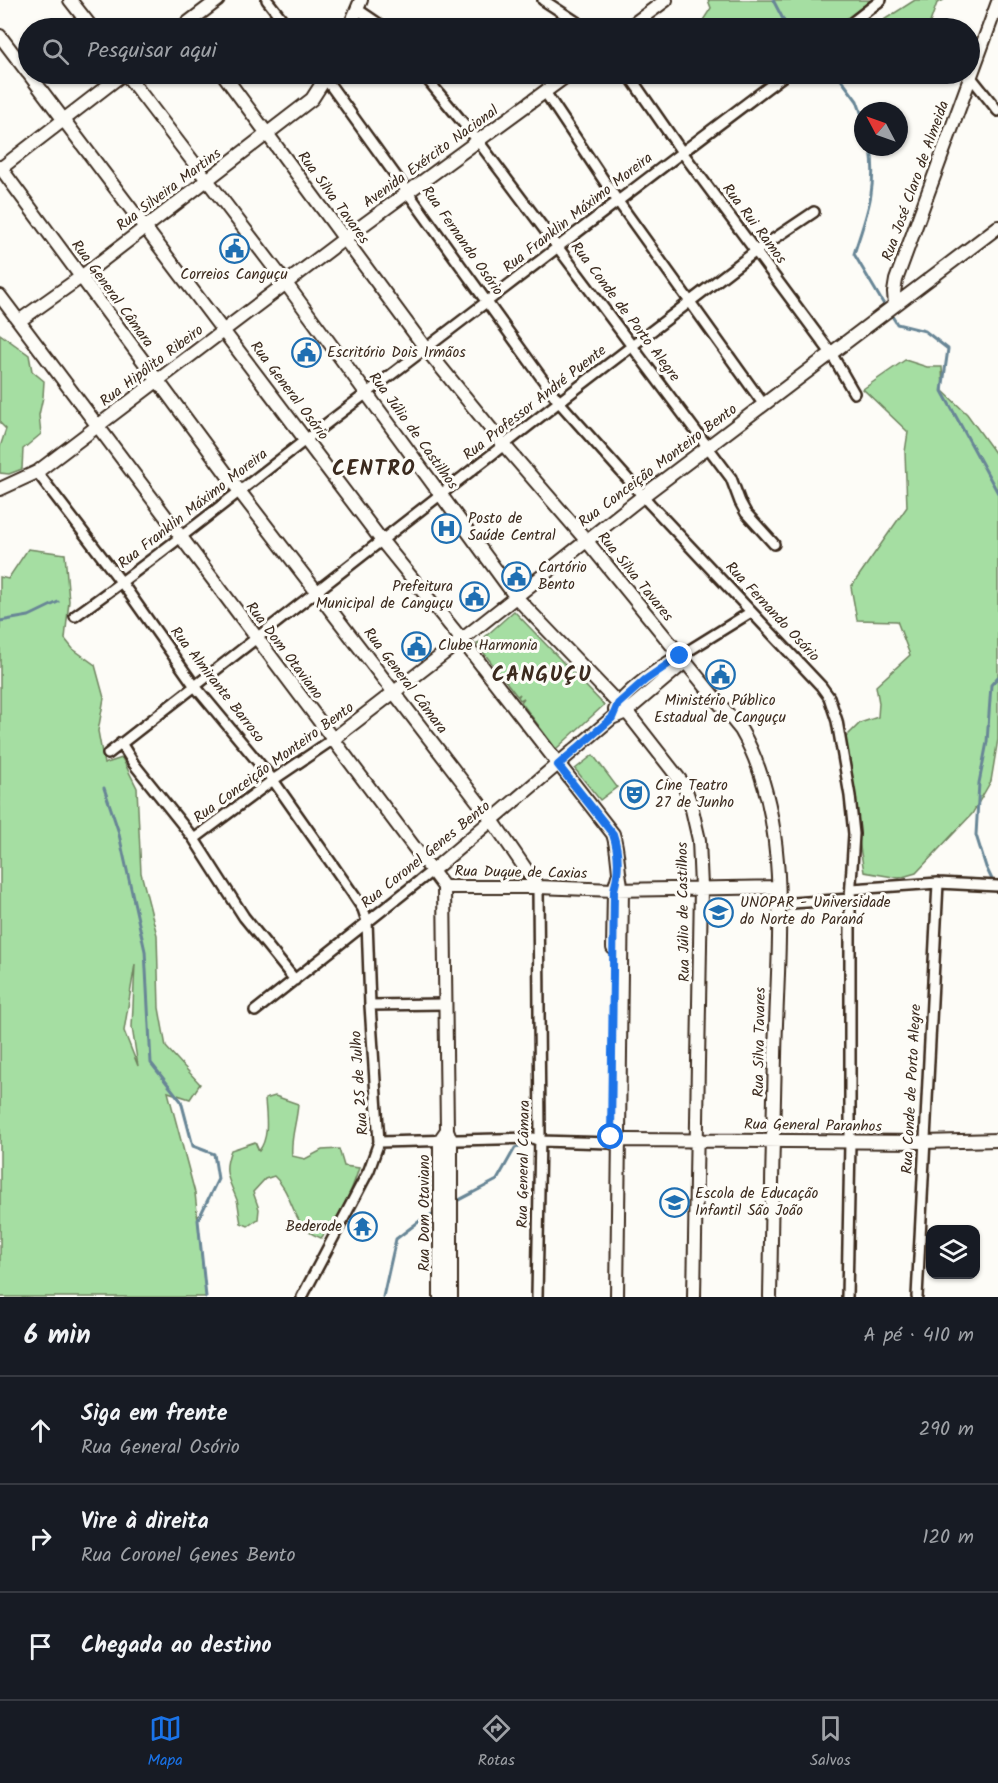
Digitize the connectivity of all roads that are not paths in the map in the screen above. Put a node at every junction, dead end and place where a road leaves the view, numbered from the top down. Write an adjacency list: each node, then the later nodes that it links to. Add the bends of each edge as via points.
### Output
1 (70, 0): 9 (street)
2 (218, 0): 10 (street)
3 (267, 0): 11 (street)
4 (543, 0): 14 (street)
5 (666, 0): 15 (street)
6 (881, 0): 16 (street)
7 (998, 2): 18 (street, Rua José Claro de Almeida)
8 (359, 4): 12 (street); 13 (street)
9 (84, 18)
10 (197, 18)
11 (280, 18)
12 (353, 18)
13 (374, 18)
14 (570, 18)
15 (642, 18)
16 (858, 18)
17 (0, 36): 19 (street, Rua General Osório)
18 (980, 50)
19 (18, 59)
20 (37, 84): 34 (street, Rua General Osório)
21 (111, 84): 34 (street)
22 (132, 84): 39 (street, Rua Júlio de Castilhos)
23 (231, 84): 35 (street, Rua Silva Tavares)
24 (320, 84): 35 (street, Rua Silveira Martins, via 312,99)
25 (331, 84): 40 (street, Rua Fernando Osório)
26 (431, 84): 36 (street, Rua Conde de Porto Alegre)
27 (556, 84): 32 (street, Avenida Exército Nacional)
28 (635, 84): 37 (street, Rua Rui Ramos)
29 (773, 84): 37 (street, Rua Franklin Máximo Moreira)
30 (967, 84): 53 (street, Rua José Claro de Almeida, via 896,280)
31 (976, 84): 33 (street)
32 (545, 92): 36 (street, Avenida Exército Nacional); 41 (street)
33 (998, 111)
34 (64, 120): 38 (street); 43 (street, Rua General Osório)
35 (268, 134): 39 (street, Rua Silveira Martins); 45 (street, Rua Silva Tavares)
36 (478, 141): 40 (street, Avenida Exército Nacional); 46 (street, Rua Conde de Porto Alegre)
37 (682, 152): 41 (street, Rua Franklin Máximo Moreira); 47 (street, Rua Rui Ramos)
38 (0, 168): 48 (street, Rua General Câmara)
39 (206, 181): 43 (street, Rua Silveira Martins); 49 (street, Rua Júlio de Castilhos)
40 (409, 192): 45 (street, Avenida Exército Nacional); 52 (street, Rua Fernando Osório)
41 (617, 200): 46 (street, Rua Franklin Máximo Moreira); 51 (street)
42 (814, 212): 47 (street, Rua Professor André Puente)
43 (146, 227): 48 (street, Rua Silveira Martins); 55 (street, Rua General Osório)
44 (998, 227): 53 (street, Rua Conceição Monteiro Bento)
45 (344, 239): 49 (street, Avenida Exército Nacional); 57 (street, Rua Silva Tavares)
46 (558, 247): 52 (street, Rua Franklin Máximo Moreira); 56 (street, Rua Conde de Porto Alegre)
47 (756, 251): 51 (street, Rua Professor André Puente); 58 (street, Rua Rui Ramos)
48 (81, 277): 54 (street, Rua Silveira Martins); 59 (street, Rua General Câmara)
49 (286, 284): 55 (street, Avenida Exército Nacional); 60 (street, Rua Júlio de Castilhos)
50 (0, 296): 54 (street, Rua Dom Otaviano)
51 (689, 302): 56 (street, Rua Professor André Puente); 63 (street)
52 (487, 303): 57 (street, Rua Franklin Máximo Moreira); 62 (street, Rua Fernando Osório)
53 (894, 306): 58 (street, Rua Conceição Monteiro Bento)
54 (19, 321): 64 (street, Rua Dom Otaviano)
55 (224, 330): 59 (street, Rua Hipólito Ribeiro); 65 (street, Rua General Osório)
56 (632, 348): 62 (street, Rua Professor André Puente); 67 (street, Rua Conde de Porto Alegre)
57 (426, 349): 60 (street, Rua Franklin Máximo Moreira); 66 (street, Rua Silva Tavares)
58 (831, 353): 61 (street, Rua Rui Ramos); 63 (street, Rua Conceição Monteiro Bento)
59 (158, 381): 64 (street, Rua Hipólito Ribeiro); 70 (street, Rua General Câmara)
60 (366, 393): 65 (street, Rua Franklin Máximo Moreira); 71 (street, Rua Júlio de Castilhos)
61 (854, 393)
62 (560, 402): 66 (street, Rua Professor André Puente); 72 (street, Rua Fernando Osório)
63 (764, 405): 67 (street, Rua Conceição Monteiro Bento)
64 (98, 426): 68 (street, Rua Hipólito Ribeiro); 73 (street, Rua Dom Otaviano)
65 (307, 440): 70 (street, Rua Franklin Máximo Moreira); 75 (street, Rua General Osório)
66 (504, 445): 71 (street, Rua Professor André Puente); 74 (street, Rua Silva Tavares)
67 (708, 447): 72 (street, Rua Conceição Monteiro Bento); 76 (street, Rua Conde de Porto Alegre, via 731,478 746,513)
68 (37, 472): 69 (street, Rua Hipólito Ribeiro); 77 (street, Rua Almirante Barroso)
69 (0, 489)
70 (240, 492): 73 (street, Rua Franklin Máximo Moreira); 78 (street, Rua General Câmara)
71 (441, 495): 75 (street, Rua Professor André Puente); 79 (street, Rua Júlio de Castilhos)
72 (643, 496): 74 (street, Rua Conceição Monteiro Bento); 80 (street, Rua Fernando Osório)
73 (181, 538): 77 (street, Rua Franklin Máximo Moreira); 82 (street, Rua Dom Otaviano)
74 (586, 540): 79 (street, Rua Conceição Monteiro Bento); 84 (street, Rua Silva Tavares)
75 (382, 541): 78 (street, Rua Professor André Puente); 83 (street, Rua General Osório)
76 (774, 544)
77 (122, 583): 81 (street, Rua Franklin Máximo Moreira); 85 (street, Rua Almirante Barroso)
78 (317, 591): 82 (street, Rua Professor André Puente); 86 (street, Rua General Câmara)
79 (515, 596): 83 (street, Rua Conceição Monteiro Bento); 87 (street, Rua Júlio de Castilhos)
80 (751, 612): 84 (street, Rua Coronel Genes Bento); 102 (street, Rua Fernando Osório, via 829,698 837,721 855,834)
81 (75, 616)
82 (257, 639): 85 (street, Rua Professor André Puente); 88 (street, Rua Dom Otaviano)
83 (462, 640): 86 (street, Rua Conceição Monteiro Bento); 91 (street, Rua General Osório)
84 (683, 659): 87 (street, Rua Coronel Genes Bento); 101 (street, Rua Silva Tavares, via 751,747 771,817)
85 (194, 685): 89 (street, Rua Professor André Puente); 92 (street, Rua Almirante Barroso)
86 (394, 692): 88 (street, Rua Conceição Monteiro Bento); 93 (street, Rua General Câmara)
87 (622, 708): 91 (street, Rua Coronel Genes Bento); 100 (street, Rua Júlio de Castilhos, via 684,785 699,840)
88 (332, 740): 92 (street, Rua Conceição Monteiro Bento); 95 (street, Rua Dom Otaviano)
89 (121, 743): 90 (street, Rua Professor André Puente); 94 (street)
90 (108, 754)
91 (558, 765): 93 (street, Rua Coronel Genes Bento); 103 (street, Rua General Osório, via 613,834)
92 (273, 780): 94 (street, Rua Conceição Monteiro Bento); 106 (street, Rua Almirante Barroso, via 363,909)
93 (492, 820): 95 (street, Rua Coronel Genes Bento); 99 (street, Rua General Câmara)
94 (194, 839): 107 (street, via 244,917)
95 (433, 870): 98 (street, Rua Dom Otaviano); 106 (street, Rua Coronel Genes Bento)
96 (938, 883): 97 (street); 102 (street); 119 (street, Rua Conde de Porto Alegre)
97 (998, 886)
98 (444, 887): 99 (street, Rua Duque de Caxias); 108 (street, Rua Dom Otaviano)
99 (538, 887): 103 (street, Rua Duque de Caxias); 112 (street, Rua General Câmara)
100 (701, 887): 101 (street, Rua Duque de Caxias); 103 (street, Rua Duque de Caxias); 114 (street, Rua Júlio de Castilhos)
101 (778, 887): 105 (street, Rua Silva Tavares)
102 (852, 889): 104 (street, Rua Fernando Osório)
103 (618, 890): 113 (street, Rua General Osório)
104 (850, 900): 105 (street); 118 (street, Rua Fernando Osório)
105 (778, 904): 116 (street, Rua Silva Tavares)
106 (367, 921): 107 (street, Rua Coronel Genes Bento); 109 (street, Rua 25 de Julho)
107 (296, 980): 110 (street, Rua Coronel Genes Bento)
108 (445, 1004): 109 (street); 111 (street, Rua Dom Otaviano)
109 (370, 1005): 117 (street, Rua 25 de Julho)
110 (255, 1011)
111 (446, 1137): 112 (street, Rua General Paranhos); 117 (street, Rua General Paranhos); 120 (street, Rua Dom Otaviano)
112 (538, 1138): 113 (street, Rua General Paranhos); 124 (street, Rua General Câmara)
113 (617, 1140): 114 (street, Rua General Paranhos); 125 (street, Rua General Osório); 126 (street, Rua General Osório)
114 (697, 1140): 116 (street, Rua General Paranhos); 127 (street, Rua Júlio de Castilhos)
115 (998, 1140): 119 (street, Rua General Paranhos)
116 (772, 1141): 118 (street, Rua General Paranhos); 128 (street, Rua Silva Tavares)
117 (379, 1142): 121 (street, Rua 25 de Julho, via 369,1170)
118 (850, 1142): 119 (street, Rua General Paranhos); 129 (street, Rua Fernando Osório)
119 (924, 1142): 130 (street, Rua Conde de Porto Alegre)
120 (445, 1259): 122 (street, Rua Dom Otaviano); 123 (street, Rua Dom Otaviano)
121 (302, 1297)
122 (440, 1297)
123 (451, 1297)
124 (537, 1297)
125 (610, 1297)
126 (617, 1297)
127 (694, 1297)
128 (770, 1297)
129 (847, 1297)
130 (916, 1297)

